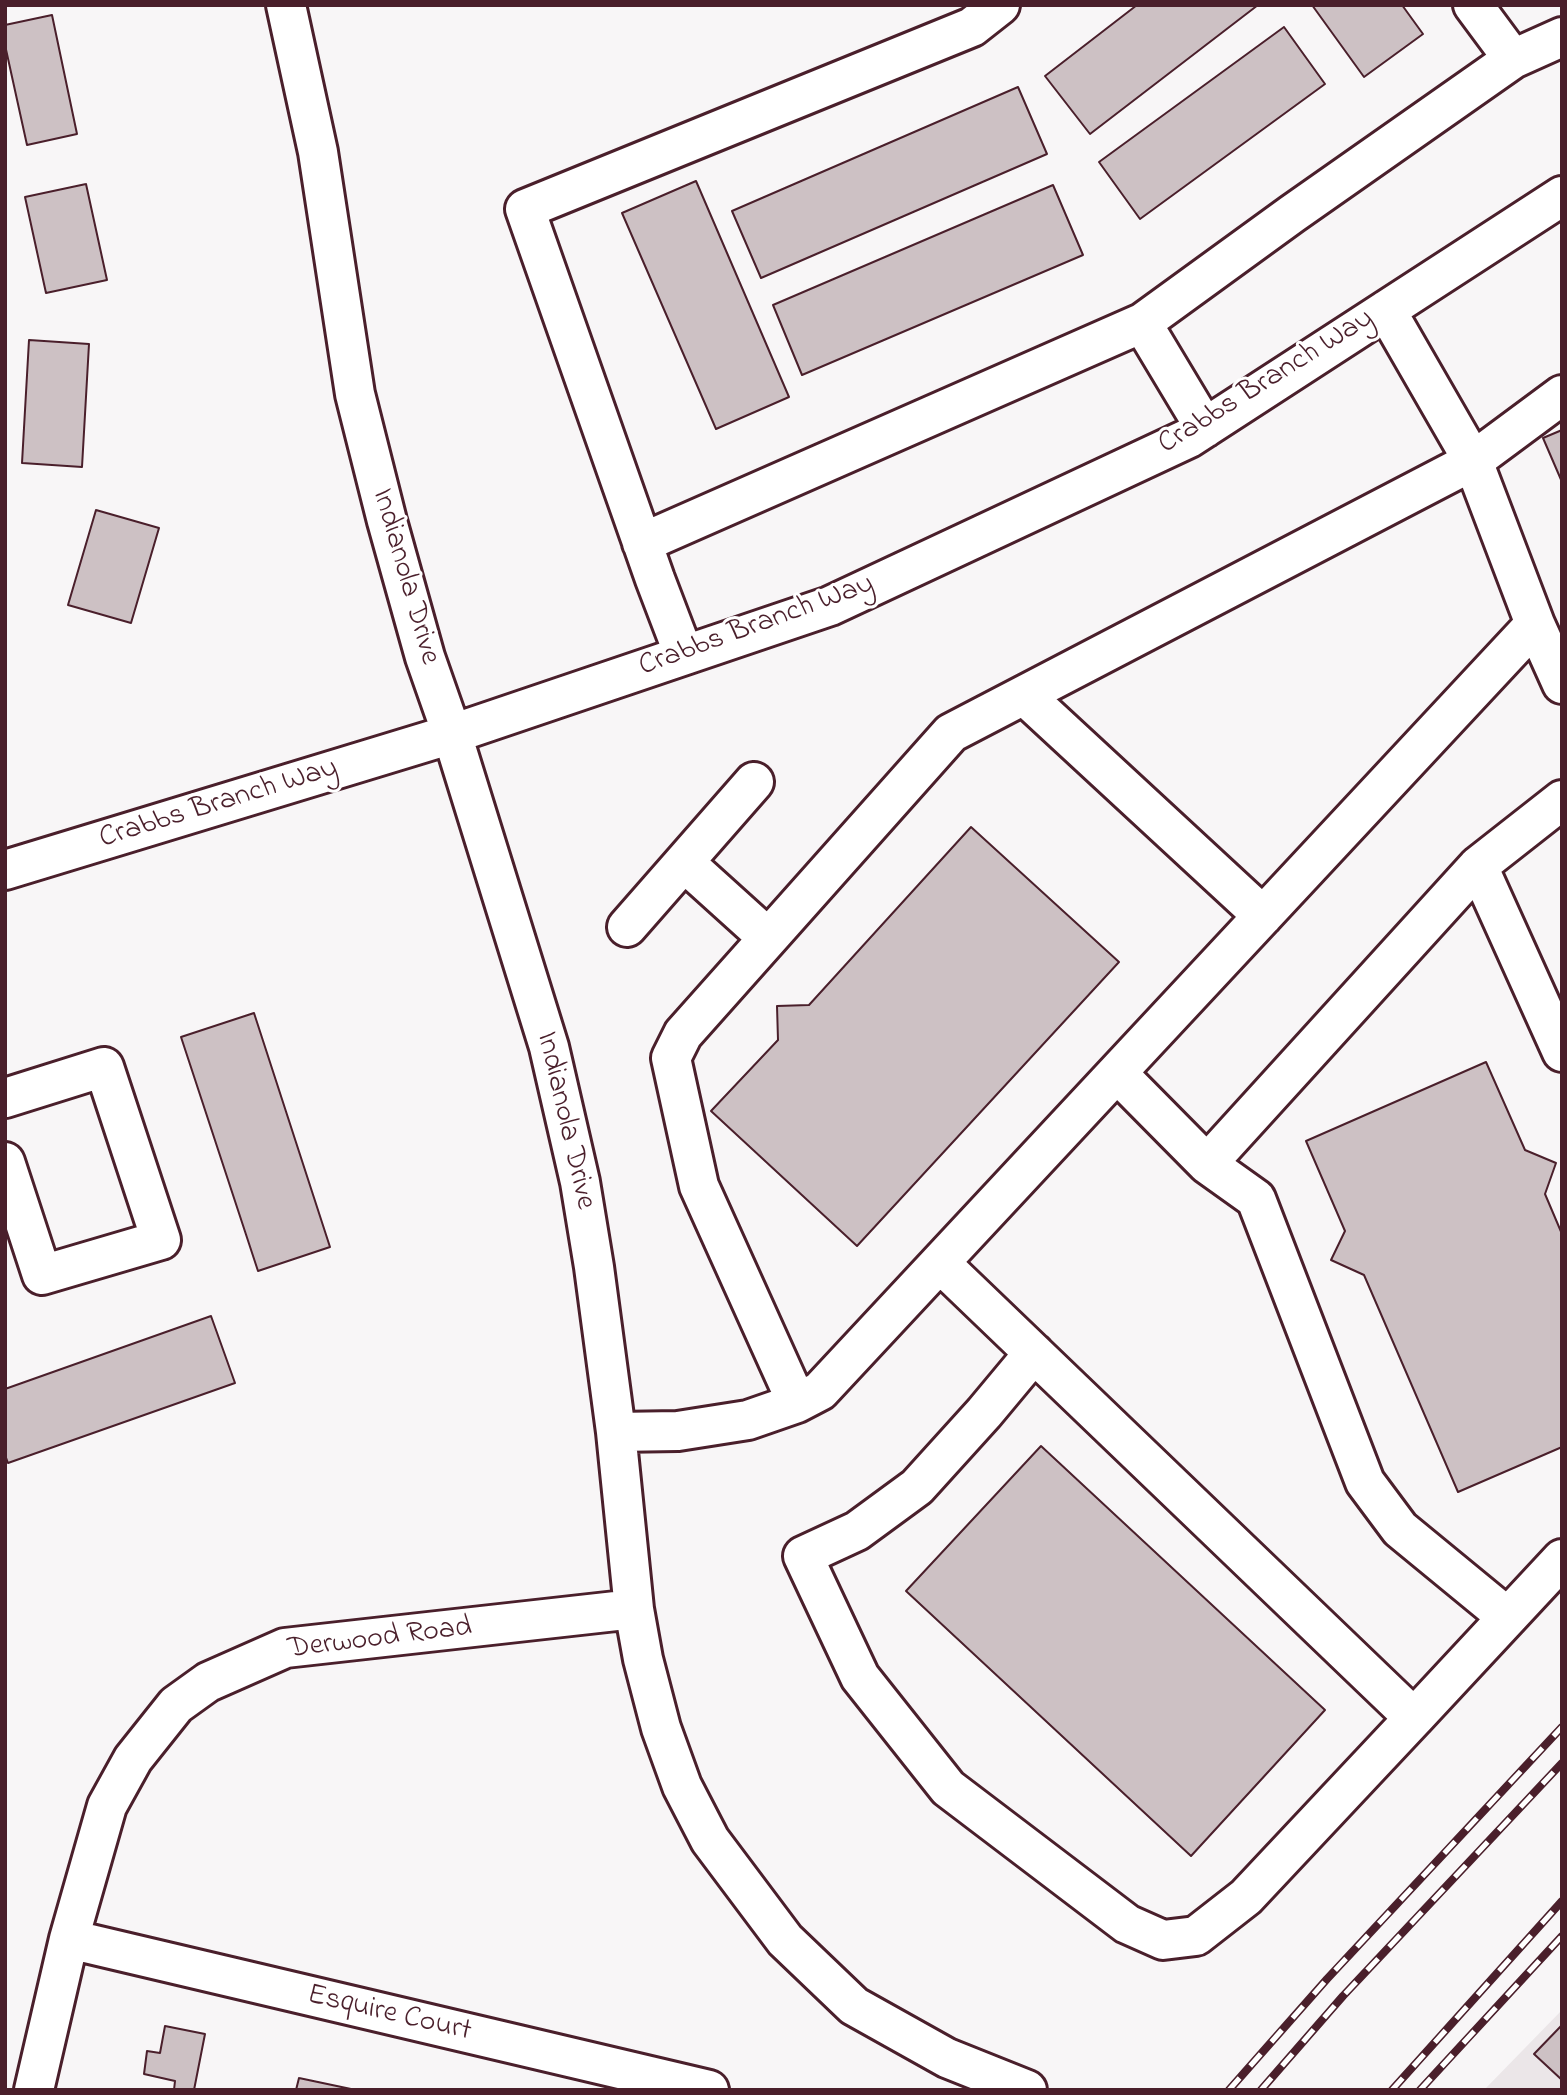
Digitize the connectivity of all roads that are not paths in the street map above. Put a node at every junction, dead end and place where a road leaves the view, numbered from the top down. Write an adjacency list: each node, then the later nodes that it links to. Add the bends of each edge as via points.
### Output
1 (286, 5): 17 (street, Indianola Drive, via 318,152 355,394 425,657)
2 (1000, 5): 12 (street, via 972,27 524,209)
3 (1474, 5): 5 (street)
4 (1562, 37): 5 (street)
5 (1513, 59): 8 (street)
6 (1562, 196): 7 (street, Crabbs Branch Way)
7 (1386, 310): 10 (street, Crabbs Branch Way); 11 (street)
8 (1142, 323): 10 (street); 12 (street)
9 (1562, 395): 11 (street)
10 (1205, 428): 14 (street, Crabbs Branch Way, via 830,606)
11 (1473, 461): 13 (street); 16 (street)
12 (642, 543): 14 (street)
13 (1535, 624): 15 (street); 23 (street)
14 (684, 655): 17 (street, Crabbs Branch Way)
15 (1562, 684)
16 (1024, 695): 23 (street); 25 (street, via 951,733)
17 (452, 734): 22 (street, Crabbs Branch Way); 34 (street, Indianola Drive, via 549,1047 584,1206)
18 (754, 782): 20 (street)
19 (1562, 800): 21 (street)
20 (685, 863): 24 (street); 25 (street)
21 (1478, 866): 26 (street); 30 (street)
22 (5, 870)
23 (1263, 916): 27 (street)
24 (627, 927)
25 (768, 937): 33 (street, via 683,1034 671,1058 699,1186)
26 (1562, 1052)
27 (1117, 1073): 30 (street); 31 (street)
28 (5, 1098): 29 (street, via 104,1067 161,1240 42,1275)
29 (5, 1162)
30 (1207, 1164): 37 (street, via 1256,1199 1366,1482 1400,1529)
31 (940, 1263): 32 (street); 33 (street, via 820,1391)
32 (1034, 1353): 38 (street); 38 (street, via 917,1487 857,1531 803,1556 860,1677 948,1788 1128,1924 1163,1940 1196,1936 1245,1897)
33 (797, 1403): 34 (street, via 748,1420 678,1431)
34 (616, 1432): 36 (street, Indianola Drive)
35 (1562, 1559): 37 (street)
36 (634, 1609): 39 (street, Derwood Road, via 285,1648 208,1682 176,1705 133,1759 107,1806); 42 (street, Indianola Drive, via 661,1728 682,1786 710,1840 785,1940 854,2006 947,2058)
37 (1507, 1617): 38 (street)
38 (1414, 1718)
39 (69, 1939): 40 (street, Derwood Road); 41 (street, Esquire Court)
40 (34, 2090)
41 (709, 2090)
42 (1027, 2090)

